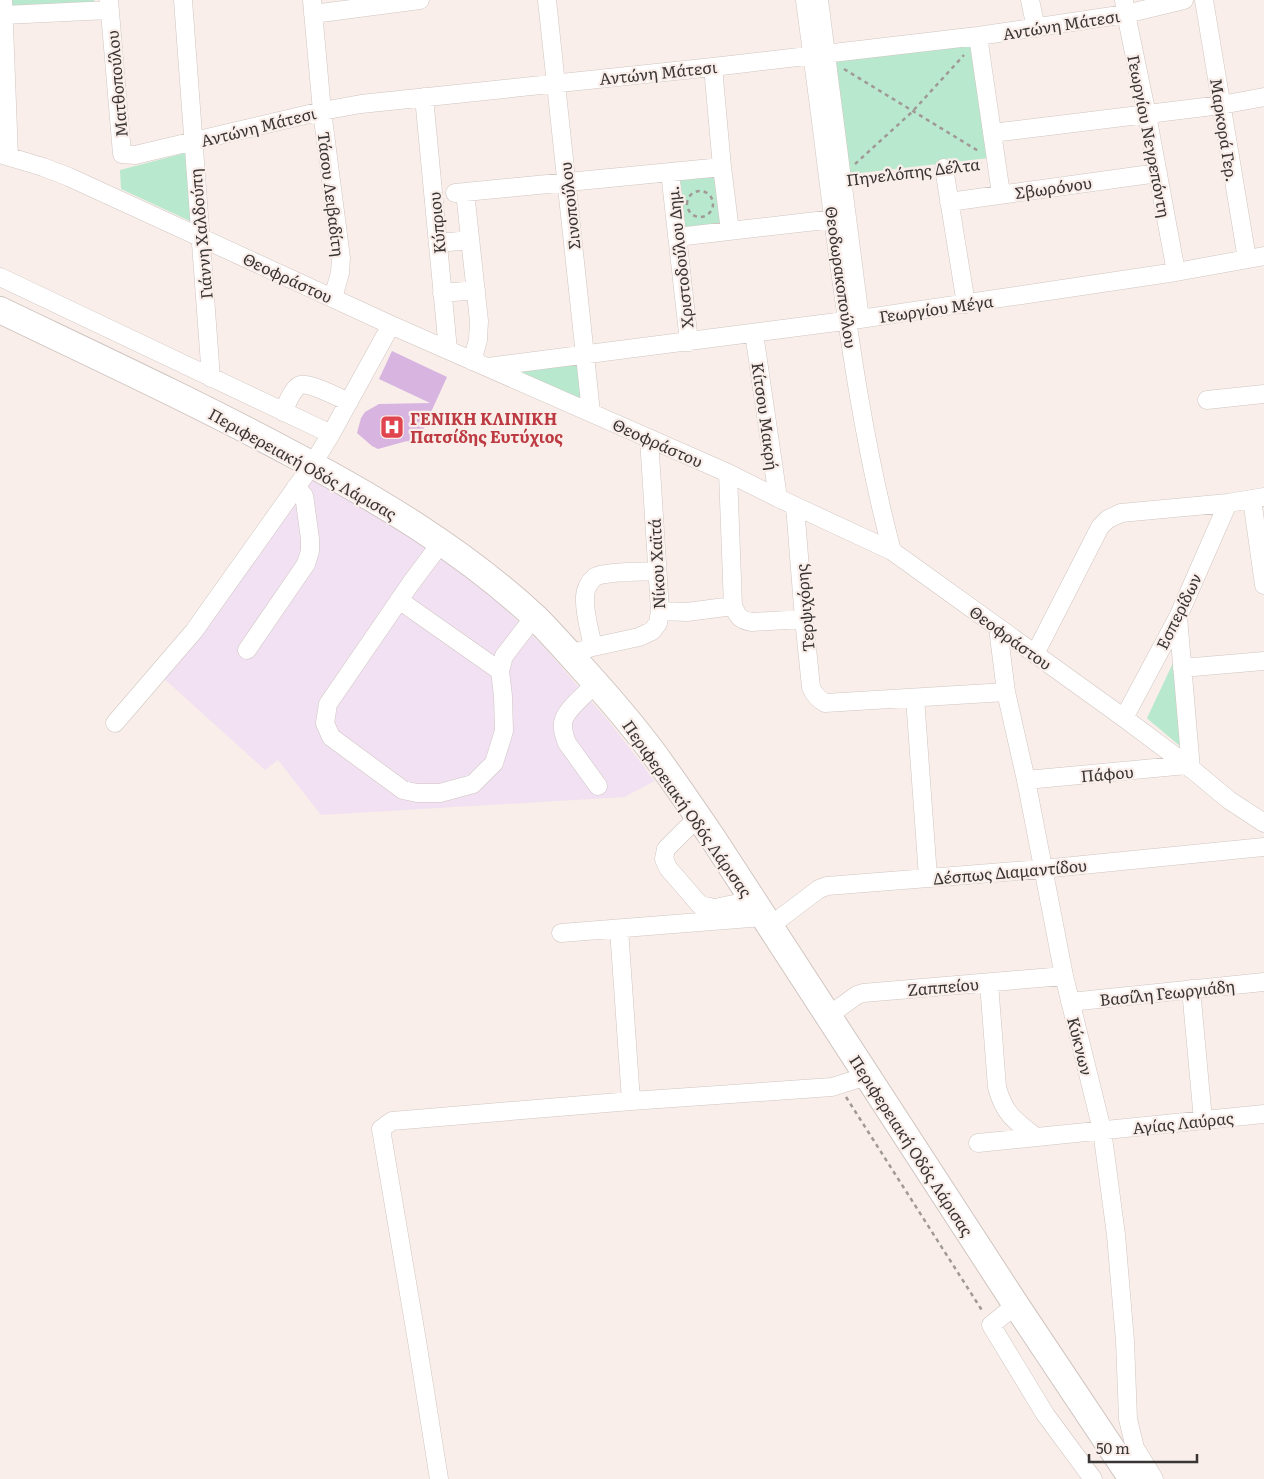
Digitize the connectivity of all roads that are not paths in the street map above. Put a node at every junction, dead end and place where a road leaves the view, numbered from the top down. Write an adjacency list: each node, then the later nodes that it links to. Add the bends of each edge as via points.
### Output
1 (183, 0): 24 (street, Γιάννη Χαλδούπη)
2 (420, 0): 11 (street)
3 (547, 0): 17 (street, Σινοπούλου)
4 (805, 0): 15 (street, Θεοδωρακοπούλου)
5 (819, 0): 15 (street)
6 (1030, 0): 13 (street)
7 (1184, 0): 12 (street, Αντώνη Μάτεσι)
8 (1204, 0): 20 (street, Μαρκορά Γερ.)
9 (109, 5): 10 (street); 26 (street, Ματθοπούλου, via 122,154)
10 (4, 7): 25 (street)
11 (313, 7): 21 (street, Τάσου Λειβαδίτη)
12 (1125, 7): 13 (street, Αντώνη Μάτεσι); 22 (street, Γεωργίου Νεγρεπόντη)
13 (1036, 28): 14 (street, Αντώνη Μάτεσι)
14 (978, 36): 15 (street, Αντώνη Μάτεσι); 23 (street)
15 (819, 55): 16 (street, Αντώνη Μάτεσι); 34 (street, Θεοδωρακοπούλου); 48 (street, via 841,180)
16 (712, 67): 17 (street, Αντώνη Μάτεσι); 27 (street)
17 (556, 83): 18 (street, Αντώνη Μάτεσι); 31 (street, Σινοπούλου)
18 (424, 97): 21 (street, Αντώνη Μάτεσι); 39 (street, Κύπριου)
19 (1264, 97): 20 (street, Πηνελόπης Δέλτα)
20 (1221, 105): 22 (street, Πηνελόπης Δέλτα); 40 (street, Μαρκορά Γερ.)
21 (322, 111): 24 (street, Αντώνη Μάτεσι); 45 (street, Τάσου Λειβαδίτη, via 341,258)
22 (1147, 115): 23 (street, Πηνελόπης Δέλτα); 30 (street, Γεωργίου Νεγρεπόντη)
23 (992, 134): 32 (street)
24 (193, 142): 26 (street, Αντώνη Μάτεσι); 36 (street, Γιάννη Χαλδούπη)
25 (5, 155): 36 (street, Θεοφράστου, via 69,177)
26 (135, 156)
27 (722, 167): 29 (street); 35 (street)
28 (944, 168): 33 (street)
29 (670, 172): 31 (street); 37 (street, Χριστοδούλου Δημ.)
30 (1158, 172): 32 (street, Σβωρόνου); 41 (street, Γεωργίου Νεγρεπόντη)
31 (566, 182): 38 (street, via 460,192); 53 (street, Σινοπούλου)
32 (1001, 194): 33 (street, Σβωρόνου)
33 (949, 202): 46 (street)
34 (834, 219): 35 (street); 48 (street, Θεοδωρακοπούλου)
35 (730, 231): 37 (street)
36 (200, 237): 45 (street, Θεοφράστου); 55 (street, Γιάννη Χαλδούπη)
37 (677, 237): 51 (street, Χριστοδούλου Δημ.)
38 (470, 240): 39 (street); 43 (street)
39 (438, 243): 44 (street, Κύπριου)
40 (1255, 257): 41 (street, Γεωργίου Μέγα)
41 (1176, 272): 46 (street, Γεωργίου Μέγα)
42 (0, 277): 55 (street)
43 (476, 290): 44 (street); 54 (street)
44 (442, 293): 52 (street, Κύπριου)
45 (333, 298): 49 (street, Θεοφράστου)
46 (966, 304): 48 (street, Γεωργίου Μέγα)
47 (0, 310): 63 (highway, Περιφερειακή Οδός Λάρισας, via 203,408)
48 (853, 320): 50 (street, Γεωργίου Μέγα); 71 (street, Θεοδωρακοπούλου, via 868,446)
49 (391, 325): 52 (street, Θεοφράστου); 58 (street)
50 (754, 333): 51 (street, Γεωργίου Μέγα); 66 (street, Κίτσου Μακρή)
51 (689, 342): 53 (street, Γεωργίου Μέγα)
52 (448, 350): 54 (street, Θεοφράστου)
53 (585, 354): 54 (street, Γεωργίου Μέγα); 60 (street, Σινοπούλου)
54 (480, 364): 60 (street, Θεοφράστου)
55 (211, 378): 59 (street)
56 (1264, 394): 57 (street)
57 (1207, 400)
58 (348, 402): 59 (street, via 308,385 300,386 294,390); 61 (street)
59 (283, 412): 61 (street)
60 (591, 412): 62 (street, Θεοφράστου)
61 (331, 434): 63 (street)
62 (649, 438): 64 (street, Θεοφράστου); 72 (street, Νίκου Χαϊτά)
63 (312, 465): 65 (street); 70 (highway, Περιφερειακή Οδός Λάρισας)
64 (728, 473): 66 (street, Θεοφράστου); 75 (street)
65 (296, 487): 81 (street, via 304,496 310,551 306,564); 91 (street, via 194,631)
66 (778, 498): 69 (street, Θεοφράστου)
67 (1258, 498): 68 (street); 73 (street)
68 (1228, 503): 78 (street, Εσπερίδων); 83 (street, via 1121,513 1108,519 1100,527)
69 (795, 506): 71 (street, Θεοφράστου); 79 (street, Τερψιχόρης)
70 (441, 543): 74 (street); 77 (highway, Περιφερειακή Οδός Λάρισας)
71 (892, 551): 80 (street, Θεοφράστου)
72 (657, 571): 76 (street, Νίκου Χαϊτά); 82 (street, via 605,574 588,585)
73 (1264, 585)
74 (399, 600): 86 (street); 86 (street, via 328,704 325,723 331,737 402,790 440,793 473,784 494,763 504,731)
75 (733, 606): 76 (street, via 687,612); 79 (street, via 744,621)
76 (660, 611): 82 (street, Νίκου Χαϊτά, via 658,623 640,638)
77 (534, 617): 82 (highway, Περιφερειακή Οδός Λάρισας); 86 (street, via 504,656)
78 (1178, 617): 85 (street); 90 (street, Εσπερίδων)
79 (804, 619): 89 (street, Τερψιχόρης, via 811,687 818,699 825,703)
80 (998, 628): 83 (street, Θεοφράστου); 88 (street, Κύκνων)
81 (247, 650)
82 (581, 650): 87 (highway, Περιφερειακή Οδός Λάρισας)
83 (1035, 654): 90 (street, Θεοφράστου)
84 (1264, 661): 85 (street)
85 (1182, 668): 92 (street)
86 (500, 671)
87 (596, 684): 94 (street, via 568,712 563,726 567,743); 95 (highway, Περιφερειακή Οδός Λάρισας, via 662,764)
88 (1006, 692): 89 (street); 93 (street, Κύκνων)
89 (916, 698): 99 (street)
90 (1124, 718): 92 (street, Θεοφράστου)
91 (115, 723)
92 (1189, 767): 93 (street, Πάφου); 96 (street, Θεοφράστου)
93 (1026, 780): 98 (street, Κύκνων)
94 (598, 786)
95 (698, 817): 100 (highway, Περιφερειακή Οδός Λάρισας); 100 (street, via 666,850 664,859 668,868 700,905)
96 (1264, 824)
97 (1264, 847): 98 (street, Δέσπως Διαμαντίδου)
98 (1042, 869): 99 (street, Δέσπως Διαμαντίδου); 103 (street, Κύκνων)
99 (928, 878): 100 (street, Δέσπως Διαμαντίδου, via 827,886)
100 (762, 914): 101 (street); 108 (highway, Περιφερειακή Οδός Λάρισας)
101 (619, 929): 102 (street); 110 (street)
102 (561, 933)
103 (1064, 976): 104 (street, Ζαππείου); 107 (street, Κύκνων)
104 (988, 982): 108 (street, Ζαππείου, via 863,993); 114 (street, via 1001,1102 1008,1113)
105 (1264, 982): 106 (street, Βασίλη Γεωργιάδη)
106 (1191, 989): 107 (street, Βασίλη Γεωργιάδη); 112 (street)
107 (1070, 1002): 113 (street, Κύκνων)
108 (828, 1016): 109 (highway, Περιφερειακή Οδός Λάρισας)
109 (867, 1076): 110 (street, via 822,1088); 116 (highway, Περιφερειακή Οδός Λάρισας)
110 (631, 1101): 118 (street, via 392,1121 381,1129)
111 (1264, 1114): 112 (street, Αγίας Λαύρας)
112 (1203, 1120): 113 (street, Αγίας Λαύρας)
113 (1102, 1130): 114 (street, Αγίας Λαύρας); 117 (street, Κύκνων, via 1116,1235)
114 (1036, 1138): 115 (street, Αγίας Λαύρας)
115 (978, 1144)
116 (1016, 1305): 117 (highway, Περιφερειακή Οδός Λάρισας); 119 (street, via 991,1325 1045,1414)
117 (1129, 1462): 120 (street, Κύκνων)
118 (439, 1479)
119 (1093, 1479)
120 (1154, 1479)

